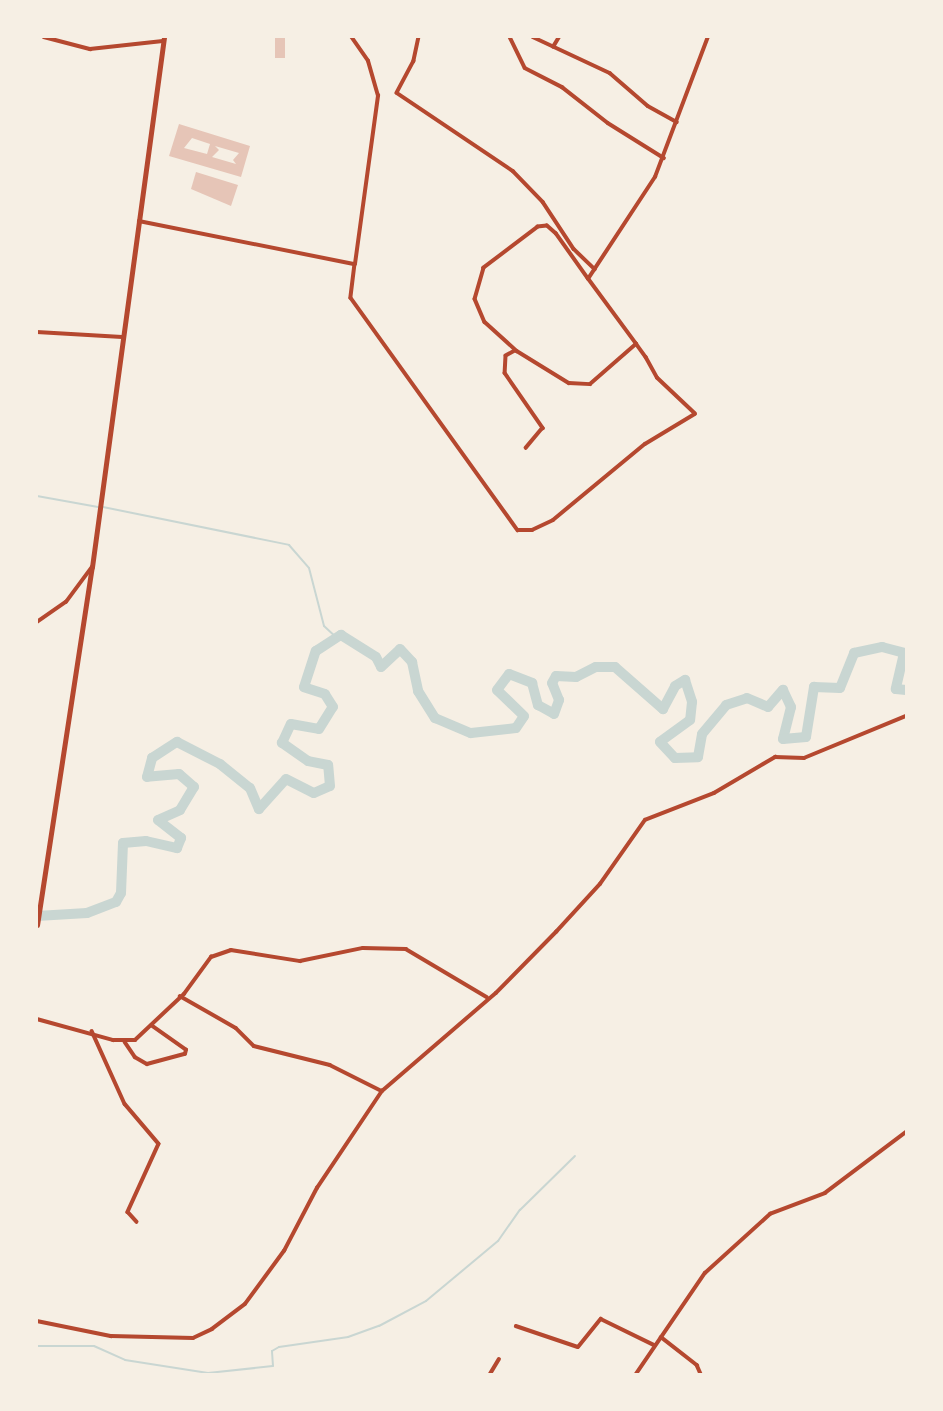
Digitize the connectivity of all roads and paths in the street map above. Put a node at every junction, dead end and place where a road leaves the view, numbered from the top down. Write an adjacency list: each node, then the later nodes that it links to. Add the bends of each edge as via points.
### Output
1 (44, 37): 8 (street, via 90,49)
2 (351, 37): 13 (street, via 368,61 378,96)
3 (419, 37): 14 (street, via 414,61 396,92 513,171 543,202 577,252)
4 (510, 37): 11 (street, via 525,68 562,87)
5 (533, 37): 9 (street)
6 (559, 37): 9 (street)
7 (708, 37): 10 (street)
8 (164, 39): 12 (main road)
9 (553, 47): 10 (street, via 610,73 648,106)
10 (677, 122): 11 (street)
11 (664, 158): 14 (street, via 648,191)
12 (139, 221): 13 (street); 17 (main road)
13 (355, 264): 18 (street, via 351,298 518,530 532,530 554,520 645,444 695,414 657,377)
14 (596, 269): 15 (street)
15 (588, 279): 18 (street); 19 (street, via 545,225 486,265 475,290 478,310)
16 (37, 332): 17 (street)
17 (122, 337): 21 (main road)
18 (636, 344): 19 (street, via 584,386 569,383)
19 (517, 351): 20 (street, via 506,356 505,373 543,428)
20 (526, 449)
21 (92, 567): 22 (street, via 66,602); 24 (main road)
22 (37, 622)
23 (906, 716): 27 (street, via 804,758 775,757 714,793 651,815 600,884 500,989)
24 (38, 905): 25 (main road)
25 (37, 925)
26 (180, 996): 27 (street, via 211,957 226,950 300,961 384,947 419,954); 29 (street); 32 (street, via 236,1028 254,1046 330,1065)
27 (487, 997): 32 (street)
28 (37, 1018): 30 (street)
29 (152, 1026): 31 (street, via 141,1037); 31 (street, via 186,1050 185,1054 145,1063)
30 (92, 1031): 31 (street); 34 (street, via 125,1104 159,1144 128,1212)
31 (125, 1042)
32 (383, 1091): 35 (street, via 317,1188 284,1251 245,1304 212,1329 193,1338 111,1336)
33 (906, 1132): 37 (street, via 825,1194 770,1214 705,1273)
34 (137, 1222)
35 (37, 1321)
36 (516, 1326): 38 (street, via 578,1346 601,1319)
37 (661, 1337): 38 (street); 42 (street)
38 (654, 1345): 41 (street)
39 (499, 1359): 40 (street)
40 (490, 1374)
41 (636, 1374)
42 (701, 1374)

